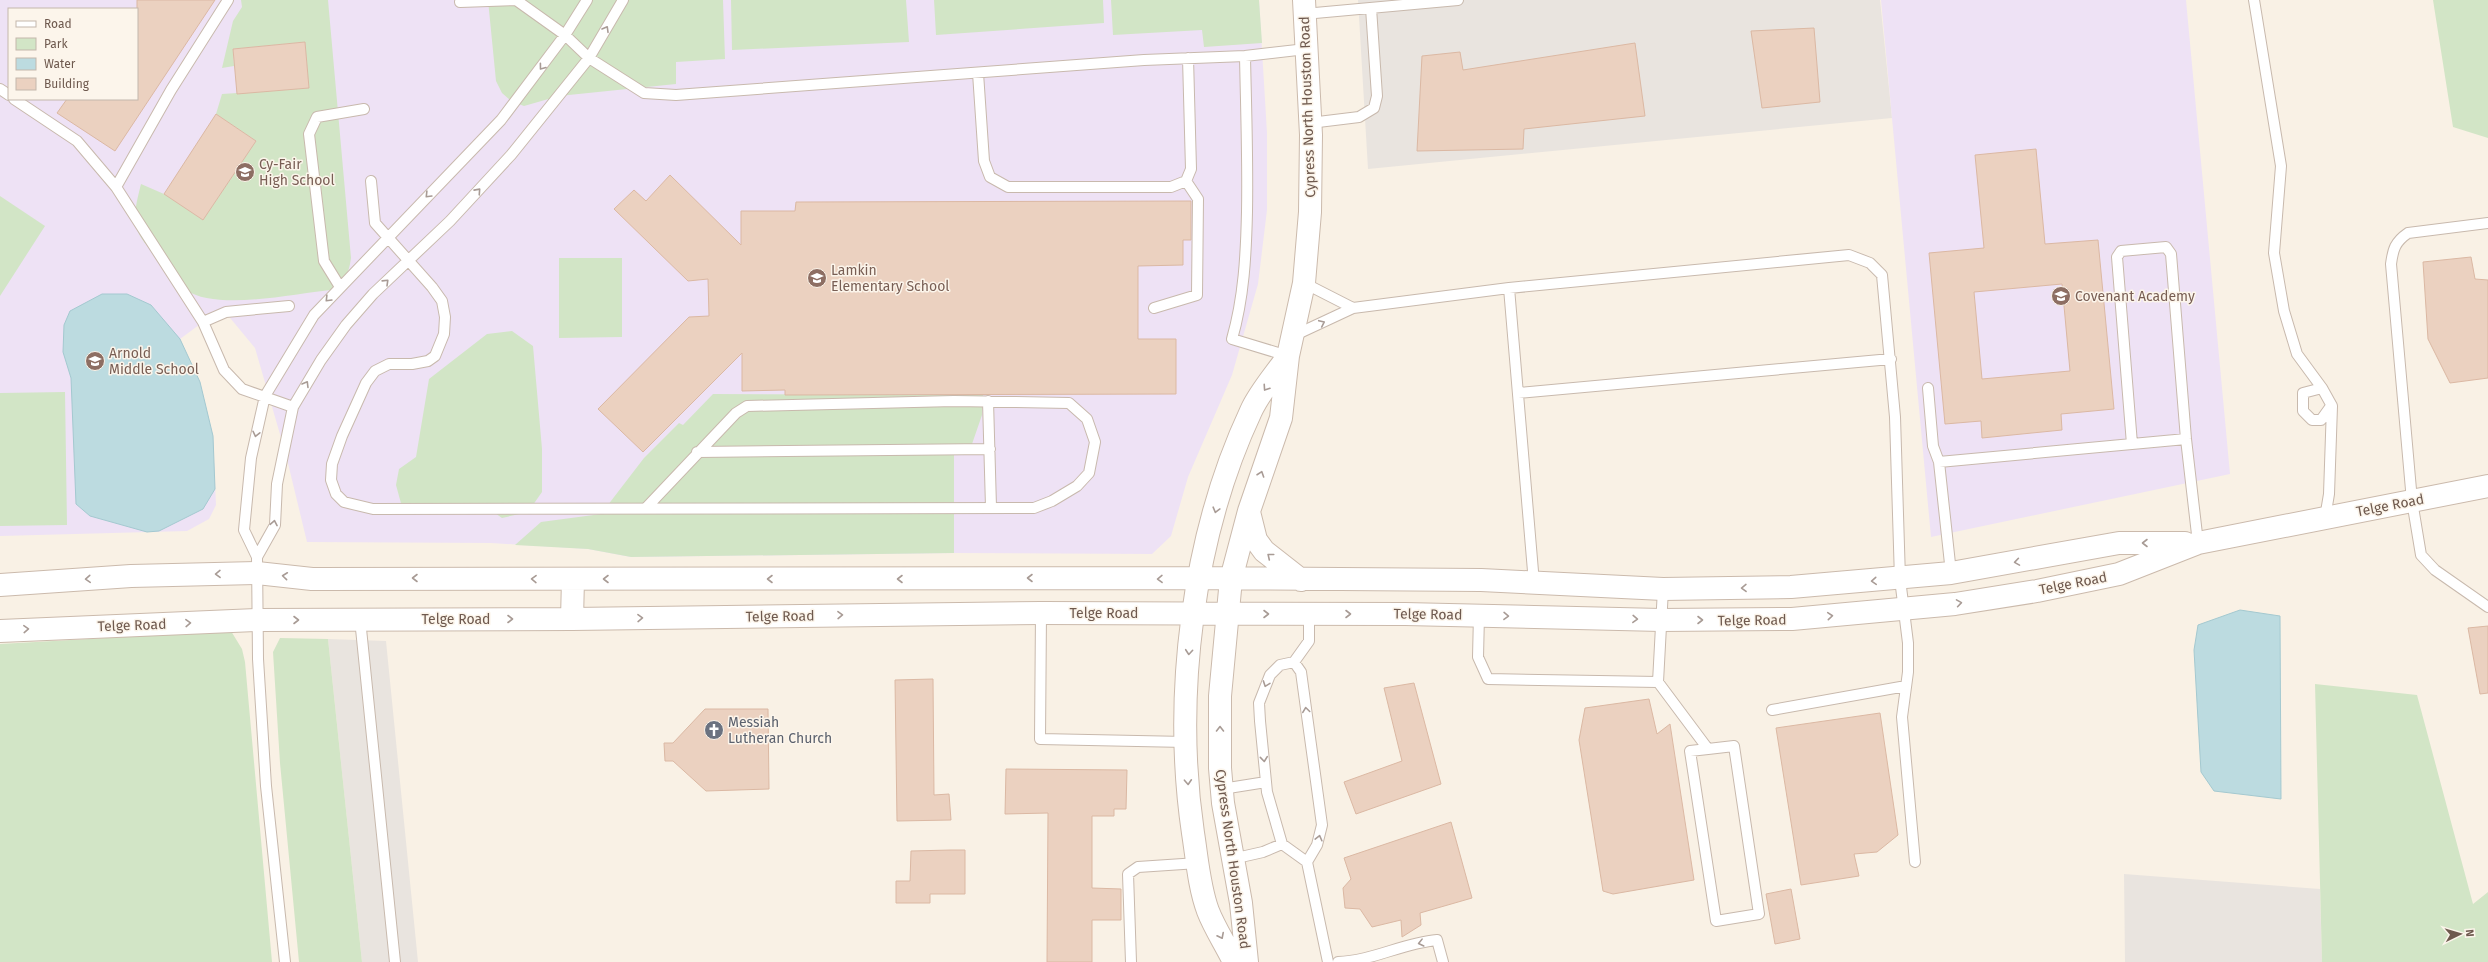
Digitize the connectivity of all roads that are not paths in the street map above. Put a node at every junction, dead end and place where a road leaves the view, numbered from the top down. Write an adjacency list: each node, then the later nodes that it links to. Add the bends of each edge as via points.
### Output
1 (228, 0): 22 (lane, via 171,90)
2 (516, 0): 7 (lane); 11 (lane)
3 (587, 0): 11 (lane)
4 (623, 0): 14 (lane, one-way to 4)
5 (1458, 0): 8 (lane)
6 (2254, 0): 36 (lane, via 2281,166 2274,253 2284,311 2297,354)
7 (460, 2)
8 (1383, 4): 10 (lane)
9 (1304, 7): 10 (lane); 12 (main road, Cypress North Houston Road)
10 (1371, 8): 19 (lane, via 1377,96 1374,108 1359,117)
11 (565, 35): 14 (lane); 24 (lane, one-way to 24, via 501,120)
12 (1306, 49): 13 (lane); 19 (main road, Cypress North Houston Road)
13 (1245, 56): 15 (lane); 33 (lane, via 1248,152 1246,245 1240,311 1232,339)
14 (589, 58): 16 (lane, via 644,93 676,95); 25 (lane, one-way to 14, via 450,221 510,155)
15 (1188, 58): 16 (lane); 21 (lane, via 1191,169)
16 (978, 73): 21 (lane, via 984,161 990,177 1008,187 1171,187)
17 (16, 100): 22 (lane, via 77,141)
18 (364, 110): 27 (lane, via 317,117 310,134 324,261)
19 (1310, 123): 26 (main road, Cypress North Houston Road, via 1310,212)
20 (371, 181): 24 (lane, via 375,223)
21 (1186, 181): 30 (lane, via 1198,199 1197,295)
22 (116, 187): 32 (lane)
23 (2488, 224): 48 (lane, via 2408,233 2398,240 2392,250 2391,264)
24 (387, 237): 25 (lane); 27 (lane)
25 (408, 261): 41 (lane, one-way to 25, via 346,325 373,294); 50 (lane, via 442,301 444,334 435,356 412,364 389,364 375,371 366,383 332,464 331,480 336,494 344,502 373,510)
26 (1304, 283): 31 (lane); 33 (main road, Cypress North Houston Road)
27 (340, 287): 38 (lane, one-way to 38, via 314,315)
28 (1509, 288): 31 (lane); 34 (lane, via 1849,255 1870,263 1882,275); 37 (lane)
29 (289, 306): 32 (lane, via 226,312)
30 (1154, 308)
31 (1353, 308): 33 (lane, one-way to 31)
32 (203, 322): 38 (lane, via 224,370 242,389)
33 (1290, 346): 51 (main road, Cypress North Houston Road, one-way to 33, via 1281,418); 56 (main road, Cypress North Houston Road, one-way to 56, via 1251,410 1216,507)
34 (1891, 359): 37 (lane); 59 (lane)
35 (1928, 388): 46 (lane, via 1933,446)
36 (2322, 388): 40 (lane); 40 (lane, via 2303,393 2303,411 2312,420 2321,420)
37 (1518, 393): 61 (lane)
38 (265, 396): 41 (lane); 54 (lane, one-way to 54, via 251,458 244,530)
39 (988, 402): 44 (lane); 45 (lane, via 747,406 736,412); 49 (lane, via 1069,403 1087,419 1095,442 1089,473 1077,486 1034,508)
40 (2332, 406): 52 (lane, via 2329,494)
41 (293, 407): 54 (lane, one-way to 41, via 275,525 277,484)
42 (2186, 438): 43 (lane); 43 (lane, via 2171,254 2166,247 2120,251 2116,257); 53 (lane)
43 (2132, 444): 46 (lane)
44 (990, 449): 45 (lane); 49 (lane)
45 (698, 452): 50 (lane)
46 (1940, 462): 55 (lane)
47 (2488, 486): 48 (main road, Telge Road)
48 (2412, 501): 52 (main road, Telge Road); 64 (lane, via 2421,554 2435,570)
49 (991, 507): 50 (lane)
50 (646, 508)
51 (1249, 511): 58 (main road, Cypress North Houston Road); 60 (main road, one-way to 51, via 1264,551 1256,540)
52 (2325, 518): 53 (main road, Telge Road)
53 (2198, 543): 55 (main road, Telge Road, one-way to 55, via 2119,543); 65 (main road, Telge Road, one-way to 53, via 2030,592 2119,574)
54 (257, 565): 57 (main road, Telge Road, one-way to 54, via 312,579); 62 (main road, Telge Road, one-way to 62); 73 (lane)
55 (1952, 573): 59 (main road, Telge Road)
56 (1199, 578): 57 (main road, Telge Road, one-way to 57); 58 (main road, Telge Road); 67 (main road, Cypress North Houston Road)
57 (573, 579): 72 (main road)
58 (1231, 579): 60 (main road, Telge Road); 68 (main road, Cypress North Houston Road)
59 (1900, 579): 63 (main road, Telge Road, one-way to 63, via 1791,587); 65 (lane)
60 (1301, 580): 61 (main road, Telge Road, via 1481,580)
61 (1534, 583): 63 (main road, Telge Road)
62 (0, 585)
63 (1663, 589): 74 (lane)
64 (2488, 607)
65 (1904, 610): 74 (main road, Telge Road, one-way to 65, via 1792,620); 78 (lane, via 1908,643)
66 (1041, 613): 67 (main road, Telge Road); 72 (main road, Telge Road, one-way to 66); 80 (lane, via 1040,739)
67 (1193, 613): 68 (main road, Telge Road); 80 (main road, Cypress North Houston Road, one-way to 80, via 1186,694)
68 (1227, 613): 69 (main road, Telge Road, one-way to 69); 83 (main road, Cypress North Houston Road, one-way to 68, via 1220,696)
69 (1309, 614): 70 (main road, Telge Road, one-way to 70); 76 (lane, via 1309,641)
70 (1479, 615): 74 (main road, Telge Road, one-way to 74); 77 (lane, via 1478,657 1488,679)
71 (360, 619): 72 (main road, Telge Road, one-way to 72); 73 (main road, Telge Road, one-way to 71); 90 (lane)
72 (572, 619)
73 (257, 620): 75 (main road, Telge Road, one-way to 73); 89 (lane, via 266,786)
74 (1661, 620): 77 (lane)
75 (0, 631)
76 (1294, 662): 82 (lane, one-way to 82, via 1280,665 1270,675 1259,703); 86 (lane, one-way to 76, via 1317,845 1322,825 1301,672)
77 (1658, 682): 81 (lane)
78 (1906, 686): 79 (lane); 87 (lane, via 1902,717 1903,746)
79 (1772, 710)
80 (1186, 742): 88 (main road, Cypress North Houston Road, one-way to 88, via 1189,802)
81 (1708, 749): 81 (lane, via 1734,746 1759,914 1716,921 1690,751)
82 (1266, 782): 83 (lane); 84 (lane)
83 (1222, 789): 85 (main road, Cypress North Houston Road)
84 (1282, 844): 85 (lane, via 1263,852); 86 (lane)
85 (1232, 859): 93 (main road, Cypress North Houston Road, via 1241,903)
86 (1307, 862): 94 (lane)
87 (1915, 862)
88 (1198, 863): 91 (lane, via 1138,867 1128,874); 92 (main road, Cypress North Houston Road, one-way to 92, via 1208,911)
89 (285, 962)
90 (395, 962)
91 (1131, 962)
92 (1234, 962)
93 (1247, 962)
94 (1328, 962)
95 (1338, 962): 96 (lane, one-way to 95, via 1437,940 1424,941 1357,961)
96 (1443, 962)

